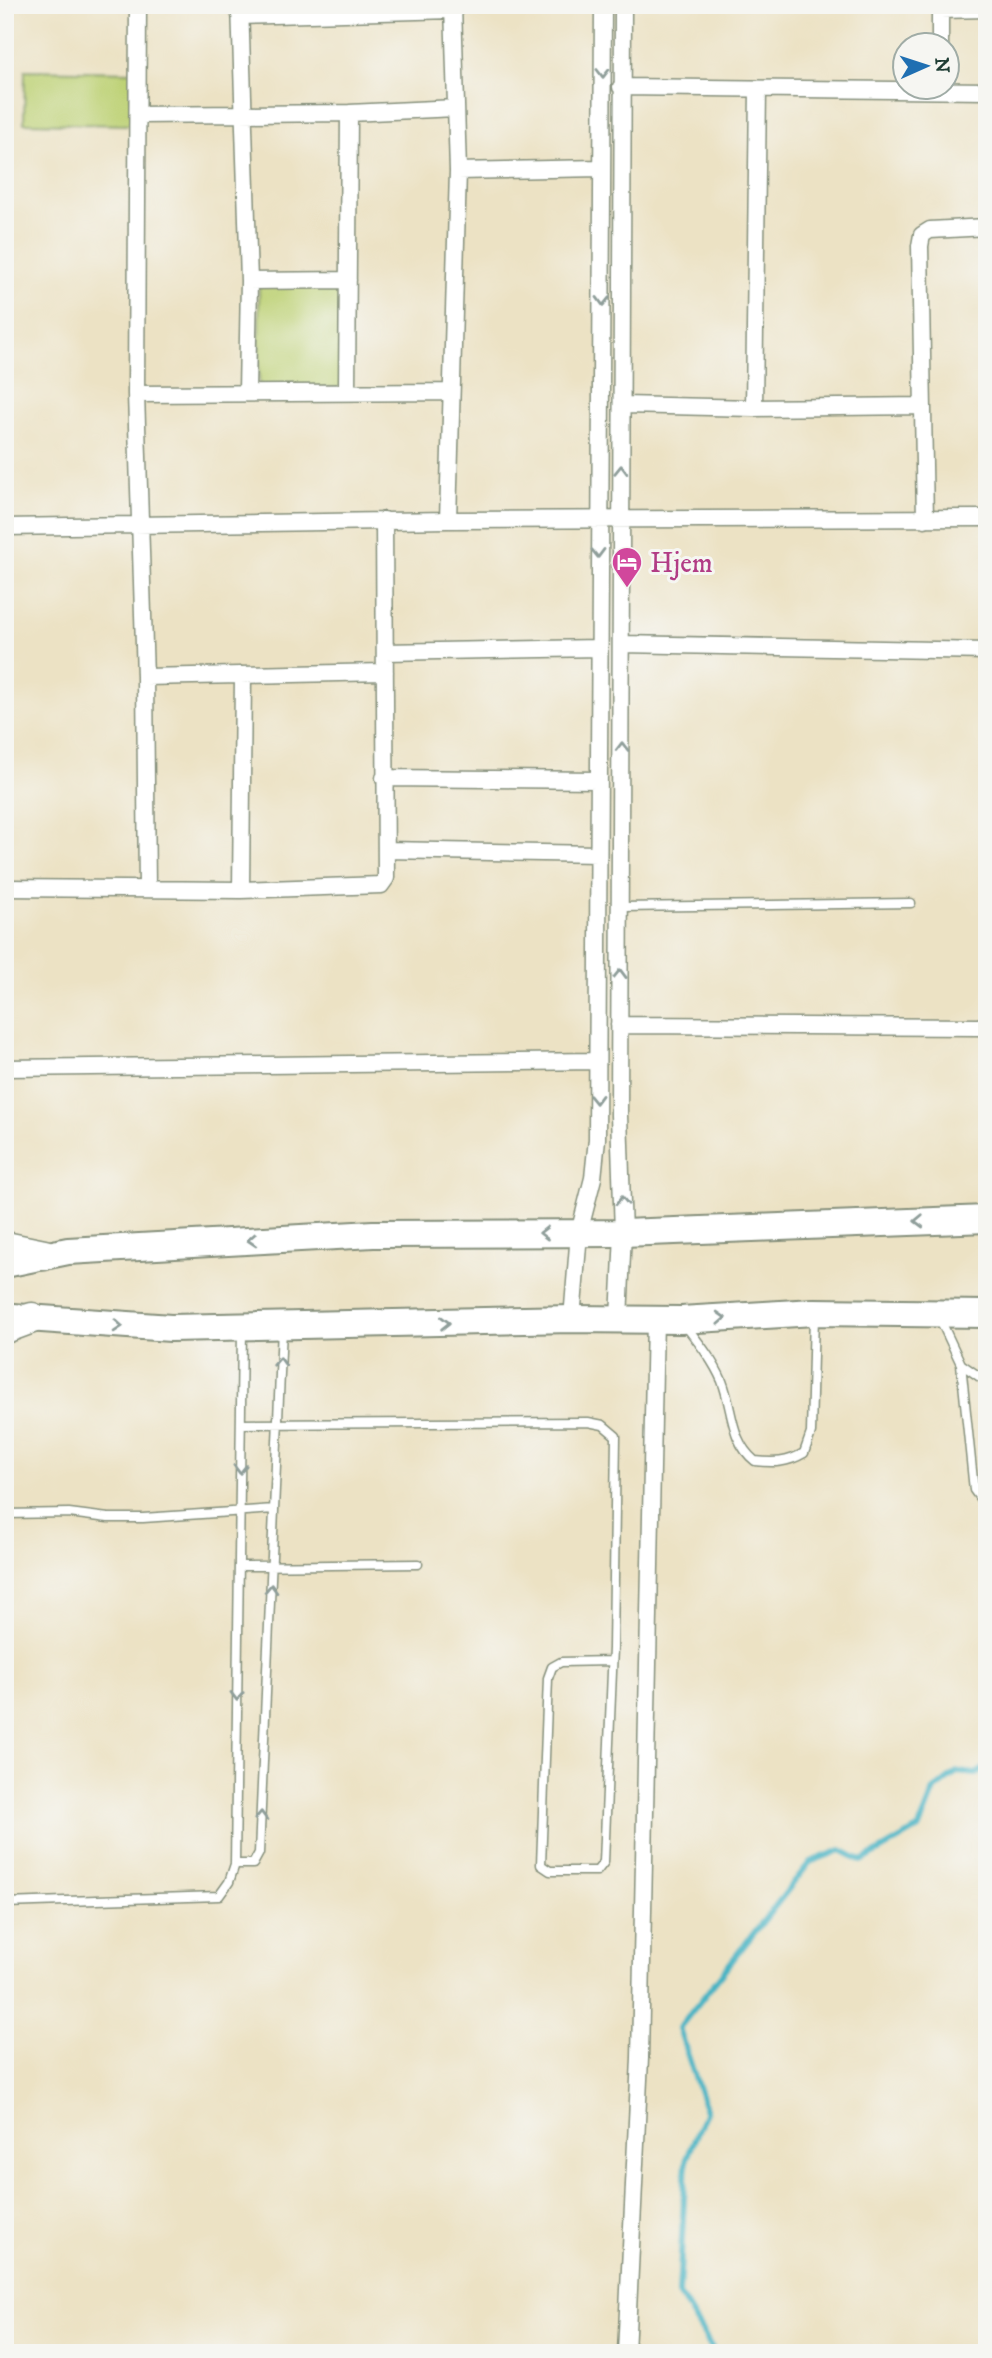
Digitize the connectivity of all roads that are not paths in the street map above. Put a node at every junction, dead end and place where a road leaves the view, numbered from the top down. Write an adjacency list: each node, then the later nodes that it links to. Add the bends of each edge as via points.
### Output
1 (138, 5): 17 (street)
2 (603, 5): 18 (street, one-way to 18)
3 (623, 5): 9 (street)
4 (453, 8): 7 (street); 14 (street)
5 (940, 8): 6 (street); 8 (street)
6 (987, 9)
7 (240, 10): 16 (street)
8 (940, 32)
9 (621, 87): 10 (street); 27 (street)
10 (758, 89): 11 (street); 29 (street)
11 (890, 89)
12 (960, 90): 13 (street)
13 (987, 91)
14 (456, 108): 15 (street); 19 (street)
15 (349, 113): 16 (street); 21 (street)
16 (243, 114): 17 (street); 22 (street)
17 (139, 115): 26 (street)
18 (601, 168): 19 (street); 35 (street, one-way to 35)
19 (458, 171): 25 (street)
20 (987, 227): 28 (street, via 948,227 922,235)
21 (348, 280): 22 (street); 24 (street)
22 (249, 281): 23 (street)
23 (247, 392): 24 (street); 26 (street)
24 (347, 392): 25 (street)
25 (450, 392): 34 (street)
26 (136, 394): 36 (street)
27 (623, 405): 29 (street); 31 (street, one-way to 27)
28 (922, 405): 29 (street); 32 (street)
29 (754, 408)
30 (987, 518): 32 (street)
31 (621, 519): 32 (street); 35 (street); 38 (street)
32 (925, 519)
33 (384, 520): 34 (street); 36 (street); 41 (street)
34 (448, 520): 35 (street)
35 (598, 520): 39 (street, one-way to 39)
36 (142, 523): 37 (street); 44 (street)
37 (5, 527)
38 (622, 644): 40 (street); 53 (street, one-way to 38)
39 (599, 648): 41 (street); 46 (street)
40 (987, 651)
41 (385, 652): 42 (street)
42 (385, 672): 43 (street); 45 (street)
43 (243, 675): 44 (street); 51 (street)
44 (145, 677): 50 (street)
45 (384, 778): 46 (street); 47 (street)
46 (597, 780): 48 (street)
47 (386, 850): 48 (street); 51 (street, via 386,878 381,885)
48 (598, 854): 56 (street)
49 (5, 888): 50 (street)
50 (147, 889): 51 (street)
51 (241, 890)
52 (911, 904): 53 (lane)
53 (621, 906): 55 (street, one-way to 53)
54 (987, 1024): 55 (street)
55 (619, 1025): 60 (street, one-way to 55)
56 (595, 1061): 57 (street); 59 (street, one-way to 59, via 597,1139)
57 (5, 1068)
58 (987, 1219): 60 (main road, one-way to 60)
59 (579, 1233): 60 (main road); 62 (main road, one-way to 62, via 373,1234); 67 (street)
60 (623, 1233): 68 (street)
61 (5, 1247): 62 (highway)
62 (44, 1255): 63 (main road)
63 (5, 1264)
64 (814, 1312): 65 (main road); 70 (main road, one-way to 64); 70 (lane, via 811,1433 804,1453 774,1463 755,1461 737,1441 722,1381 710,1356)
65 (938, 1314): 66 (main road); 74 (lane)
66 (987, 1314)
67 (572, 1319): 68 (main road); 72 (main road, one-way to 67)
68 (619, 1319): 69 (main road)
69 (655, 1319): 70 (main road); 88 (street, via 640,2058)
70 (681, 1320)
71 (14, 1321): 73 (main road, one-way to 73)
72 (282, 1326): 73 (main road); 77 (lane, one-way to 72)
73 (242, 1327): 76 (lane)
74 (961, 1364): 75 (lane); 78 (lane, via 974,1490)
75 (987, 1382)
76 (241, 1424): 77 (lane); 80 (lane, one-way to 80)
77 (278, 1425): 79 (lane); 85 (lane, via 588,1422 610,1429 616,1436 618,1455)
78 (987, 1508)
79 (274, 1509): 80 (lane); 84 (lane)
80 (240, 1513): 81 (lane, via 143,1518); 83 (lane)
81 (5, 1514)
82 (418, 1564): 84 (lane)
83 (239, 1566): 84 (lane); 86 (lane, one-way to 86)
84 (272, 1566): 86 (lane, one-way to 84, via 253,1864 259,1853)
85 (612, 1661): 85 (lane, via 604,1862 597,1871 550,1871 541,1865 548,1678 552,1667 561,1662)
86 (235, 1864): 87 (lane, via 219,1896)
87 (5, 1903)
88 (626, 2353)

